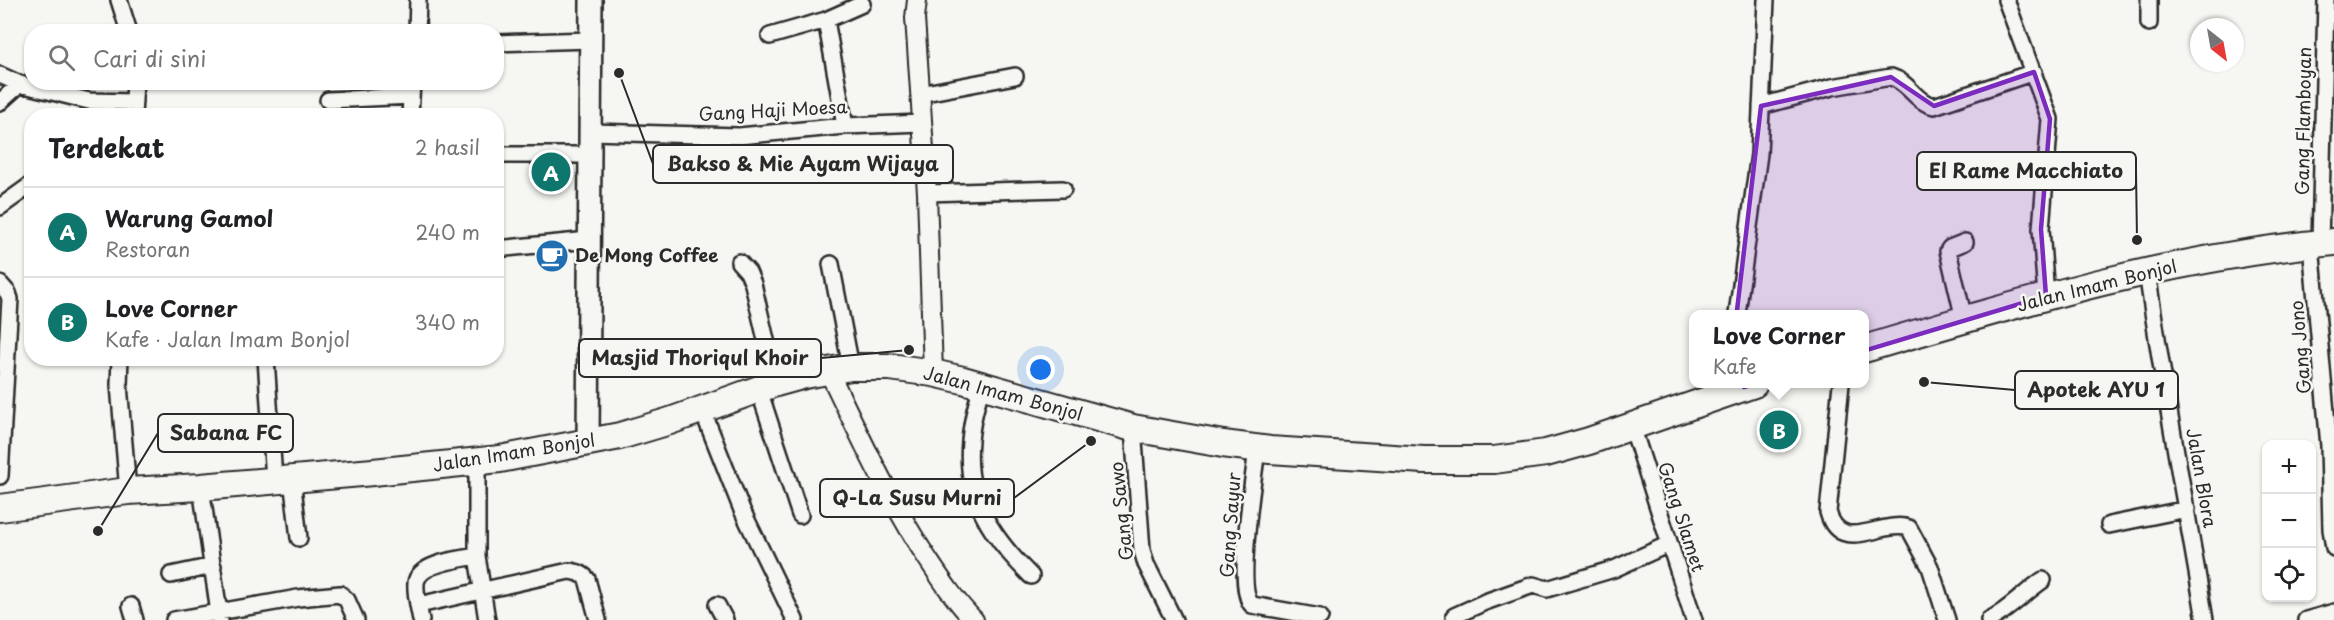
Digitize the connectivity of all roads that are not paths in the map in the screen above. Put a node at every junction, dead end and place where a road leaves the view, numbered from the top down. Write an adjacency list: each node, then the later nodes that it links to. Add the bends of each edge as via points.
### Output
1 (119, 0): 12 (street)
2 (418, 0): 13 (street)
3 (591, 0): 15 (main road)
4 (917, 0): 26 (street)
5 (1766, 0): 30 (street)
6 (2006, 0): 17 (street)
7 (2149, 0): 11 (street)
8 (2326, 0): 46 (street, Gang Flamboyan)
9 (862, 4): 10 (street)
10 (826, 20): 14 (street); 36 (street)
11 (2150, 23)
12 (126, 24)
13 (417, 24)
14 (770, 36)
15 (591, 40): 16 (street); 37 (main road)
16 (504, 43)
17 (2034, 72): 30 (street, via 1934,106 1924,104 1899,79 1891,77 1832,87); 52 (street, via 2050,119 2041,229)
18 (0, 75): 20 (street)
19 (1015, 76): 26 (street)
20 (20, 84): 21 (street); 29 (street)
21 (24, 85)
22 (44, 90): 28 (street)
23 (135, 90): 33 (street)
24 (403, 90): 27 (street)
25 (411, 90): 34 (street)
26 (920, 94): 35 (street)
27 (328, 100)
28 (88, 101): 31 (street); 32 (street)
29 (0, 102)
30 (1761, 106): 53 (street, via 1759,154)
31 (85, 108)
32 (128, 108)
33 (134, 108)
34 (410, 108)
35 (922, 123): 36 (street, Gang Haji Moesa); 42 (street)
36 (845, 126): 37 (street, Gang Haji Moesa, via 739,136)
37 (590, 132): 39 (main road)
38 (504, 155): 39 (street)
39 (590, 155): 44 (main road)
40 (1063, 189): 42 (street)
41 (24, 190): 43 (street)
42 (927, 193): 59 (street)
43 (0, 207)
44 (589, 240): 47 (street); 67 (main road)
45 (1965, 242): 54 (street, via 1948,251)
46 (2322, 244): 50 (highway, Jalan Imam Bonjol); 68 (street, Gang Jono)
47 (504, 248)
48 (739, 262): 61 (street, via 753,284)
49 (831, 264): 58 (street)
50 (2147, 271): 52 (highway, Jalan Imam Bonjol); 76 (street, Jalan Blora)
51 (0, 284): 71 (street, via 10,299)
52 (2046, 296): 54 (highway, Jalan Imam Bonjol)
53 (1738, 310)
54 (1964, 319): 55 (highway, Jalan Imam Bonjol)
55 (1869, 348)
56 (120, 366): 74 (street)
57 (267, 366): 72 (street)
58 (840, 368): 59 (highway, Jalan Imam Bonjol, via 890,367); 61 (highway, Jalan Imam Bonjol); 95 (street, via 866,450 901,515)
59 (933, 373): 60 (highway, Jalan Imam Bonjol)
60 (982, 386): 66 (highway, Jalan Imam Bonjol); 85 (street, via 973,421 969,472 987,525)
61 (767, 387): 64 (highway, Jalan Imam Bonjol); 77 (street)
62 (1739, 388): 65 (highway, Jalan Imam Bonjol)
63 (1841, 388): 104 (street, via 1830,519 1846,534 1909,528 1930,567)
64 (702, 409): 67 (highway, Jalan Imam Bonjol); 101 (street, via 742,510)
65 (1632, 426): 69 (highway, Jalan Imam Bonjol, via 1546,453 1494,460 1351,457); 80 (street, Gang Slamet)
66 (1133, 428): 69 (highway, Jalan Imam Bonjol); 102 (street, Gang Sawo, via 1142,550)
67 (588, 443): 70 (highway, Jalan Imam Bonjol)
68 (2332, 446): 81 (street, Gang Jono)
69 (1257, 449): 94 (street, Gang Sayur, via 1245,559 1246,598 1252,605)
70 (477, 462): 72 (highway, Jalan Imam Bonjol); 82 (street)
71 (0, 476)
72 (283, 480): 73 (highway, Jalan Imam Bonjol); 79 (street)
73 (201, 487): 74 (highway, Jalan Imam Bonjol); 83 (street)
74 (128, 491): 75 (highway, Jalan Imam Bonjol)
75 (0, 508)
76 (2187, 509): 78 (street); 106 (street, Jalan Blora)
77 (800, 515)
78 (2109, 525)
79 (299, 538)
80 (1669, 544): 93 (street, via 1614,569 1546,589 1533,585); 103 (street, Gang Slamet)
81 (2334, 548)
82 (477, 555): 87 (street); 90 (street, via 420,572 416,581)
83 (213, 566): 84 (street); 91 (street)
84 (171, 575)
85 (1031, 576)
86 (2043, 580): 92 (street, via 2024,593)
87 (482, 591): 90 (street); 98 (street); 99 (street, via 569,571 583,574)
88 (717, 606): 100 (street)
89 (2334, 612): 107 (street)
90 (420, 613)
91 (219, 615): 96 (street); 97 (street, via 298,598 340,594)
92 (2009, 615): 105 (street)
93 (1454, 616)
94 (1320, 617)
95 (970, 619)
96 (174, 620)
97 (356, 620)
98 (487, 620)
99 (598, 620)
100 (725, 620)
101 (795, 620)
102 (1174, 620)
103 (1694, 620)
104 (1947, 620)
105 (1989, 620)
106 (2205, 620)
107 (2306, 620)

